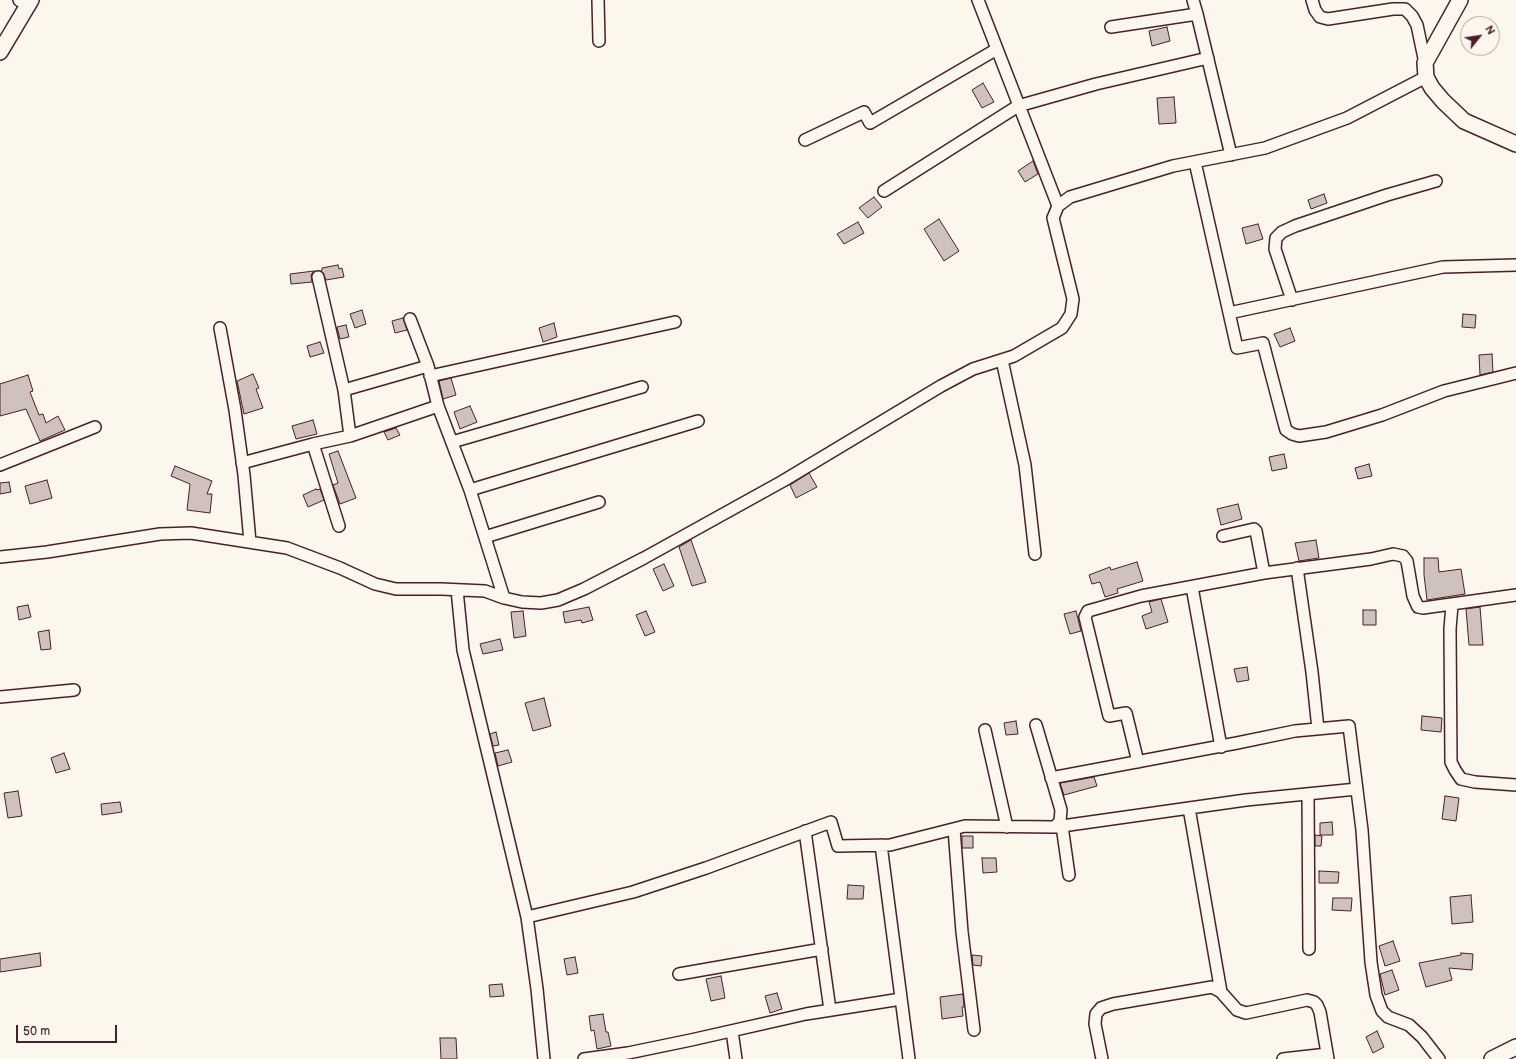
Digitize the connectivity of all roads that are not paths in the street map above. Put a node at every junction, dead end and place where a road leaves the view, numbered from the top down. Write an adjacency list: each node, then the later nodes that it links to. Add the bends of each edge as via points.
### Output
1 (598, 0): 9 (street)
2 (978, 0): 10 (street)
3 (1193, 0): 7 (street)
4 (1312, 0): 13 (street, via 1320,17 1328,20 1405,9 1417,25)
5 (1460, 0): 13 (street)
6 (26, 2): 11 (street)
7 (1197, 14): 8 (street); 12 (street)
8 (1111, 27)
9 (599, 41)
10 (996, 50): 14 (street); 15 (street, via 870,123 864,112)
11 (0, 52)
12 (1208, 58): 14 (street, via 1096,84); 17 (street)
13 (1425, 70): 16 (street, via 1432,88 1464,121); 17 (street, via 1348,118 1266,148)
14 (1018, 106): 20 (street); 21 (street)
15 (805, 140)
16 (1516, 144)
17 (1231, 155): 18 (street)
18 (1195, 162): 21 (street, via 1172,166 1070,197); 25 (street)
19 (1436, 181): 24 (street, via 1282,232 1276,238 1275,249)
20 (884, 191)
21 (1058, 206): 29 (street, via 1053,218 1073,299 1071,314 1062,328 1014,356)
22 (1516, 265): 24 (street, via 1443,267)
23 (318, 278): 33 (street)
24 (1292, 300): 25 (street)
25 (1229, 313): 31 (street, via 1237,348 1263,343 1286,430 1299,436 1326,432 1382,415 1444,391)
26 (410, 319): 30 (street)
27 (675, 322): 30 (street)
28 (220, 328): 40 (street)
29 (1002, 360): 48 (street, via 1025,466); 55 (street, via 973,369 941,386 783,481 584,589 558,600 541,603)
30 (429, 371): 33 (street); 34 (street)
31 (1516, 373)
32 (642, 386): 38 (street)
33 (344, 390): 37 (street)
34 (438, 406): 37 (street); 38 (street)
35 (698, 421): 42 (street)
36 (95, 427): 41 (street)
37 (350, 436): 39 (street)
38 (452, 442): 42 (street)
39 (313, 444): 40 (street); 44 (street)
40 (242, 463): 47 (street)
41 (0, 465)
42 (470, 490): 46 (street)
43 (599, 502): 46 (street)
44 (339, 526)
45 (1223, 536): 51 (street, via 1254,529)
46 (485, 537): 55 (street)
47 (250, 542): 49 (street, via 190,533 160,534); 53 (street, via 287,548 375,584 396,589)
48 (1035, 554)
49 (0, 557)
50 (1297, 568): 51 (street); 56 (street, via 1398,554 1407,560 1413,596 1418,607); 60 (street)
51 (1264, 573): 52 (street)
52 (1192, 587): 62 (street); 63 (street, via 1141,596 1088,611 1085,617 1109,716 1126,713)
53 (457, 590): 55 (street, via 485,591); 75 (street, via 463,650)
54 (1516, 595): 56 (street)
55 (504, 598)
56 (1452, 605): 65 (street, via 1451,762 1461,779)
57 (74, 690): 58 (street)
58 (0, 697)
59 (1036, 725): 64 (street)
60 (1318, 729): 62 (street, via 1295,731); 66 (street, via 1349,726)
61 (985, 730): 69 (street)
62 (1221, 747): 63 (street)
63 (1138, 762): 64 (street)
64 (1051, 778): 70 (street, via 1061,810)
65 (1516, 784)
66 (1357, 789): 67 (street); 92 (street, via 1376,995 1382,1011 1388,1017 1409,1025)
67 (1308, 794): 68 (street); 77 (street)
68 (1189, 808): 70 (street); 79 (street)
69 (1007, 826): 70 (street); 71 (street, via 965,826)
70 (1059, 826): 74 (street)
71 (954, 829): 73 (street); 82 (street, via 962,932)
72 (805, 831): 73 (street, via 831,822 838,846); 75 (street, via 633,892); 76 (street)
73 (881, 845): 80 (street)
74 (1069, 875)
75 (527, 917): 86 (street)
76 (822, 949): 78 (street); 81 (street)
77 (1308, 949)
78 (679, 974)
79 (1221, 992): 85 (street, via 1237,1010 1246,1013 1307,1000 1314,1002 1320,1012); 90 (street, via 1212,987 1101,1008 1096,1014 1094,1024)
80 (901, 999): 81 (street); 89 (street)
81 (830, 1010): 83 (street)
82 (974, 1030)
83 (732, 1031): 87 (street, via 628,1053); 88 (street)
84 (1516, 1047): 93 (street)
85 (1328, 1056): 91 (street)
86 (544, 1059)
87 (584, 1059)
88 (736, 1059)
89 (909, 1059)
90 (1102, 1059)
91 (1283, 1059)
92 (1439, 1059)
93 (1492, 1059)

